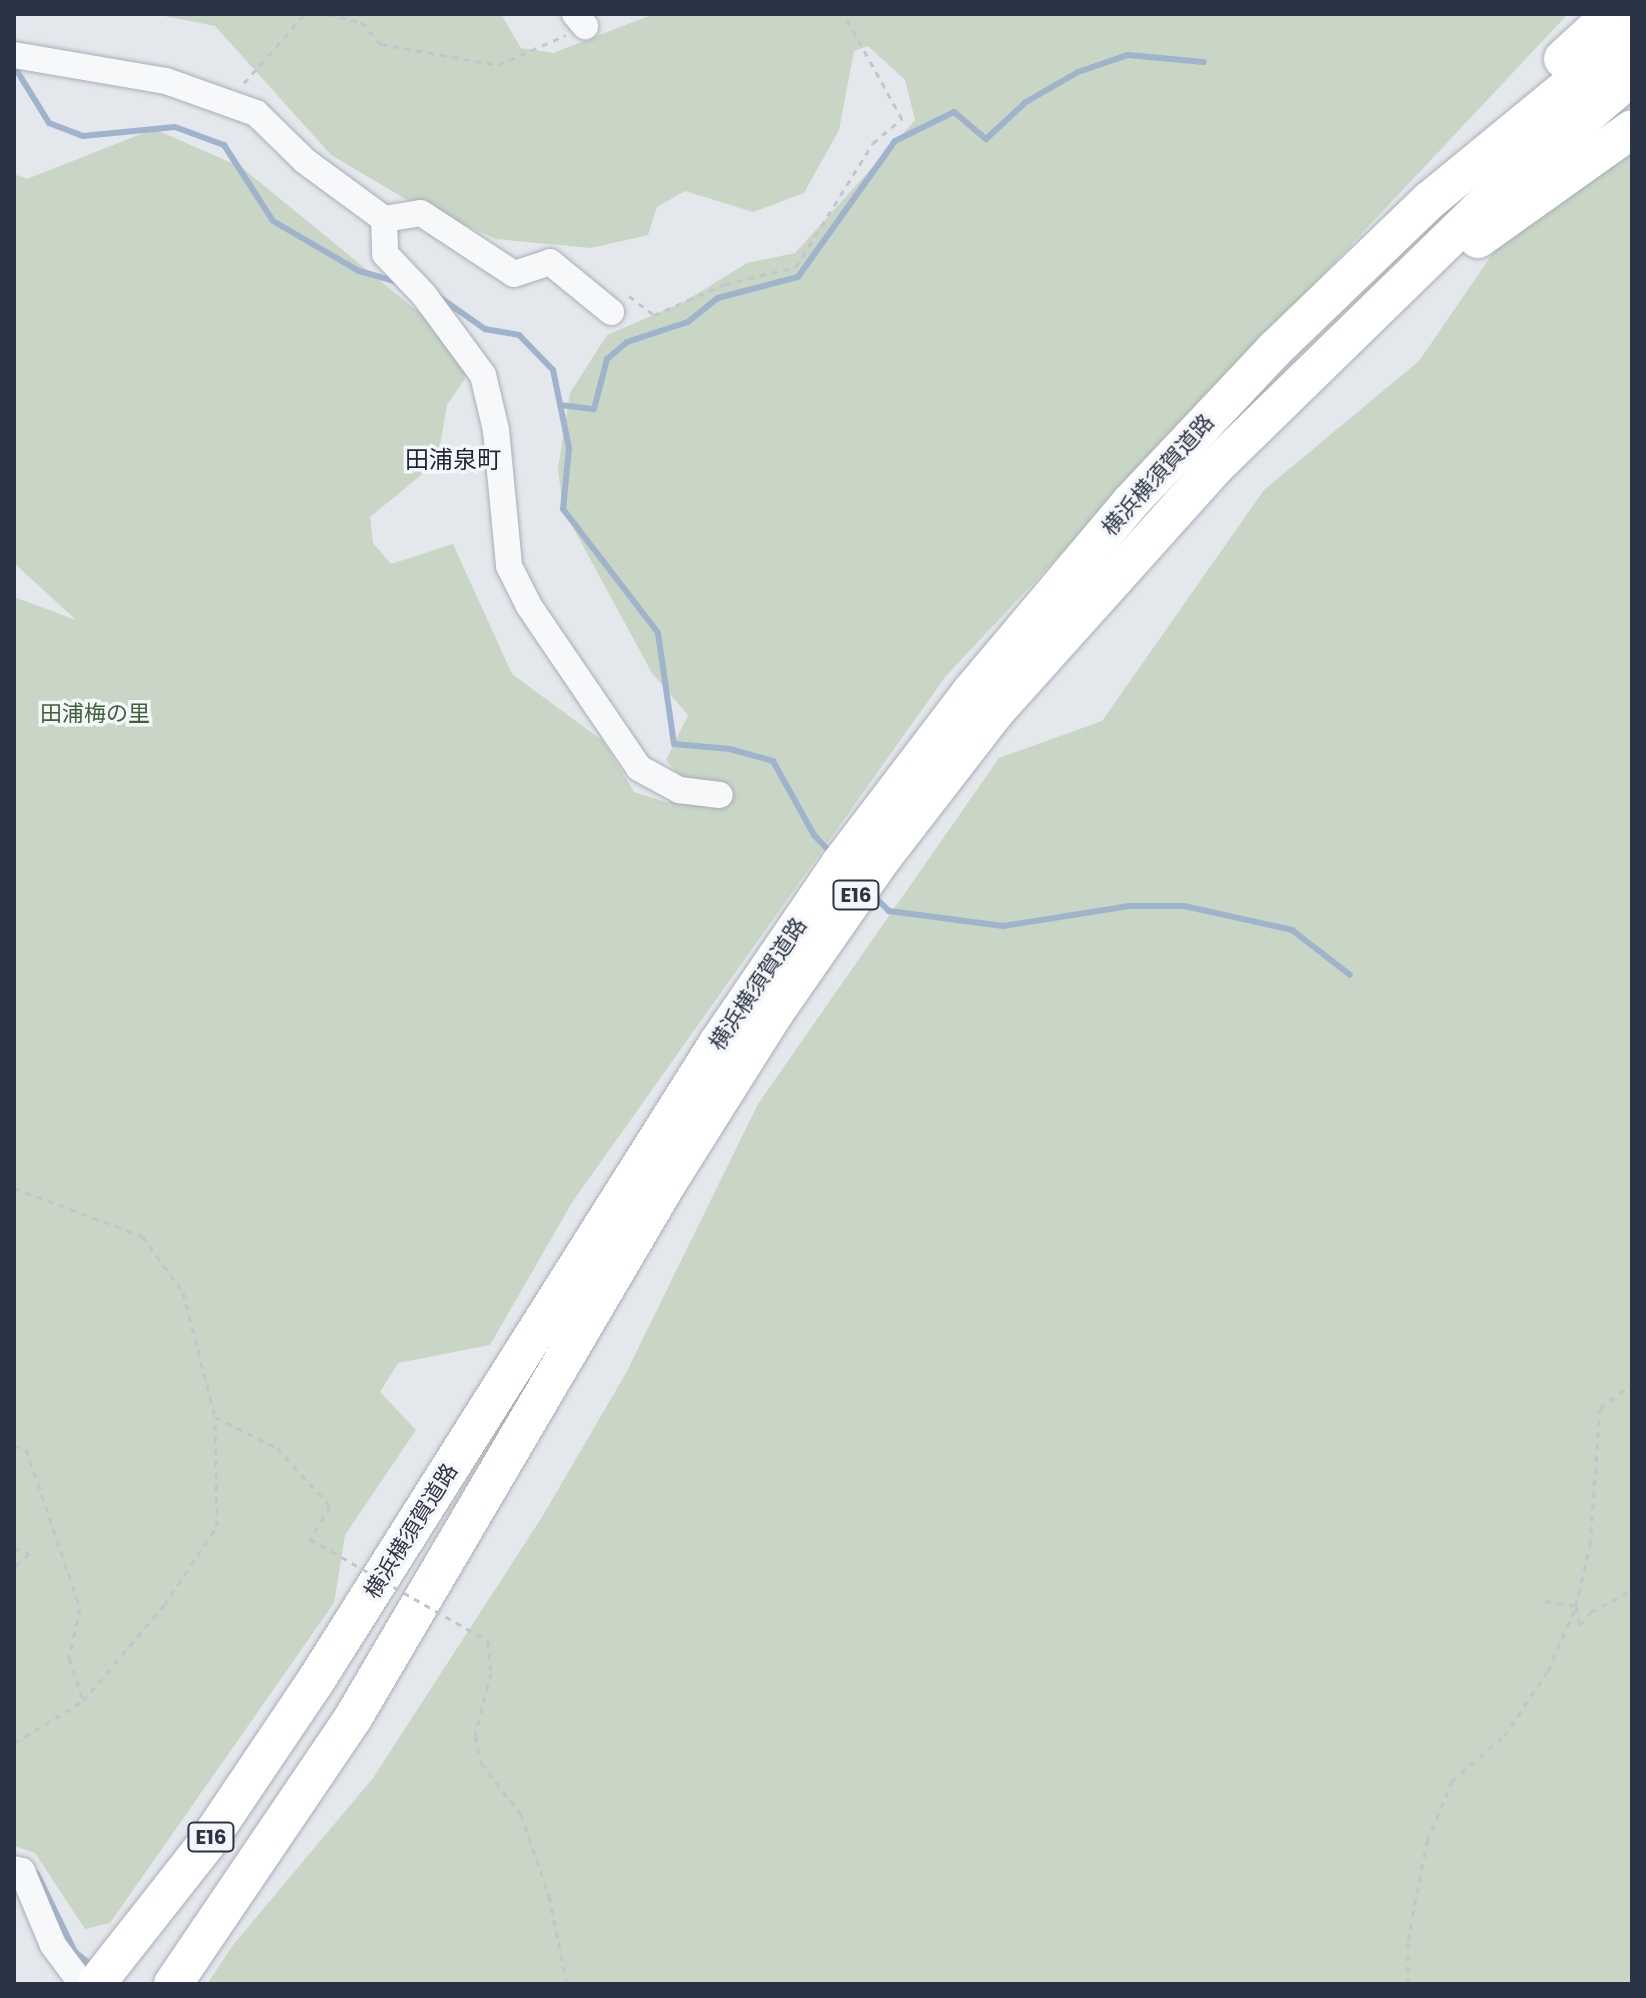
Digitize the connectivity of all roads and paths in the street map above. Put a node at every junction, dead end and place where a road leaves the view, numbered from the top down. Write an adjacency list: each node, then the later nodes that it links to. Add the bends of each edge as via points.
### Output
1 (305, 14): 9 (path)
2 (328, 14): 5 (path, via 361,22 381,44 498,65)
3 (844, 14): 12 (path, via 902,119 873,143 796,267 725,284 654,315 630,295)
4 (1612, 14): 14 (highway, via 1484,132)
5 (580, 20)
6 (1632, 34): 14 (highway, 横浜横須賀道路 / E16, via 1430,200)
7 (14, 55): 9 (street, via 166,81)
8 (1632, 76): 13 (highway, 横浜横須賀道路 / E16, via 1490,199)
9 (226, 104): 11 (street, via 256,113 305,161)
10 (1632, 129): 13 (highway)
11 (384, 219): 12 (street, via 421,213 514,274 550,262); 15 (street, via 385,254 432,305 483,375 496,430 509,566 529,606 639,768 679,790)
12 (611, 312)
13 (1355, 329): 30 (highway, 横浜横須賀道路 / E16, via 1100,589 996,711 883,857 773,1015 676,1169 353,1718)
14 (1274, 350): 29 (highway, 横浜横須賀道路 / E16, via 1130,503 991,668 840,864 718,1043 315,1682 206,1844)
15 (720, 795)
16 (14, 1188): 18 (path, via 142,1236 183,1292)
17 (1632, 1384): 24 (path, via 1600,1408 1590,1545)
18 (215, 1417): 25 (path, via 217,1526 164,1605); 31 (path, bridge, via 277,1448 330,1506 310,1539 488,1641 491,1673 475,1736 481,1763 521,1814 549,1896)
19 (14, 1446): 25 (path, via 26,1449 80,1608 69,1658)
20 (14, 1548): 21 (path, via 29,1554)
21 (14, 1567)
22 (1632, 1590): 24 (path, via 1591,1612 1580,1625)
23 (1545, 1601): 24 (path)
24 (1576, 1606): 32 (path, via 1548,1671 1504,1736 1452,1781 1427,1841 1408,1940)
25 (83, 1701): 26 (path)
26 (14, 1743)
27 (14, 1869): 28 (street, via 22,1871 53,1945)
28 (82, 1984)
29 (96, 1984)
30 (173, 1984)
31 (567, 1984)
32 (1408, 1984)

